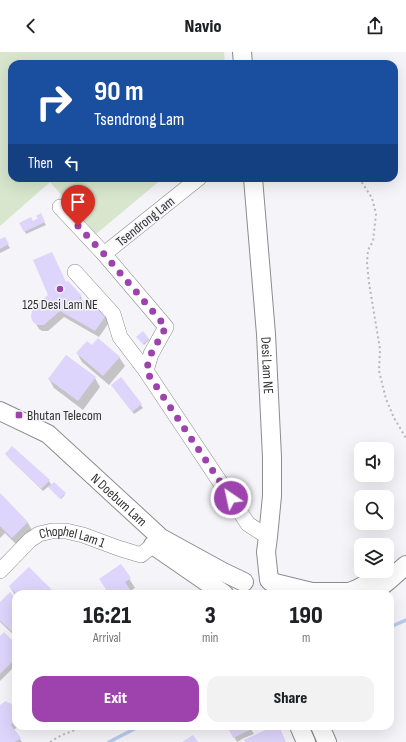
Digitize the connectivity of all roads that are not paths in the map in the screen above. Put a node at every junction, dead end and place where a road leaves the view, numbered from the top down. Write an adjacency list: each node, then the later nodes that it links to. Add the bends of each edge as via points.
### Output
1 (193, 182): 4 (lane, Tsendrong Lam)
2 (253, 182): 10 (main road, Desi Lam NE, via 266,334 272,449 272,496)
3 (60, 207): 4 (lane)
4 (104, 254): 6 (lane, Tsendrong Lam, via 166,327 151,354)
5 (75, 272): 6 (lane, via 113,314 120,337)
6 (146, 371): 10 (lane, via 248,524)
7 (0, 411): 16 (main road, N Doebum Lam, via 48,434 161,538)
8 (0, 421): 9 (main road, N Doebum Lam, via 45,444)
9 (153, 545): 14 (lane, Chophel Lam 1, via 141,555 83,535 52,531 39,534 30,540); 18 (main road, N Doebum Lam)
10 (267, 545): 16 (main road); 17 (main road, Desi Lam NE)
11 (406, 553): 12 (main road, N Doebum Lam)
12 (394, 563)
13 (406, 565): 21 (main road)
14 (0, 571)
15 (375, 578): 20 (main road, N Doebum Lam)
16 (244, 585): 17 (main road, N Doebum Lam, via 254,576 264,578)
17 (272, 585): 19 (main road, N Doebum Lam)
18 (218, 590)
19 (301, 590)
20 (356, 590)
21 (376, 590)
22 (301, 730): 24 (main road)
23 (322, 730): 25 (main road)
24 (306, 742)
25 (327, 742)

